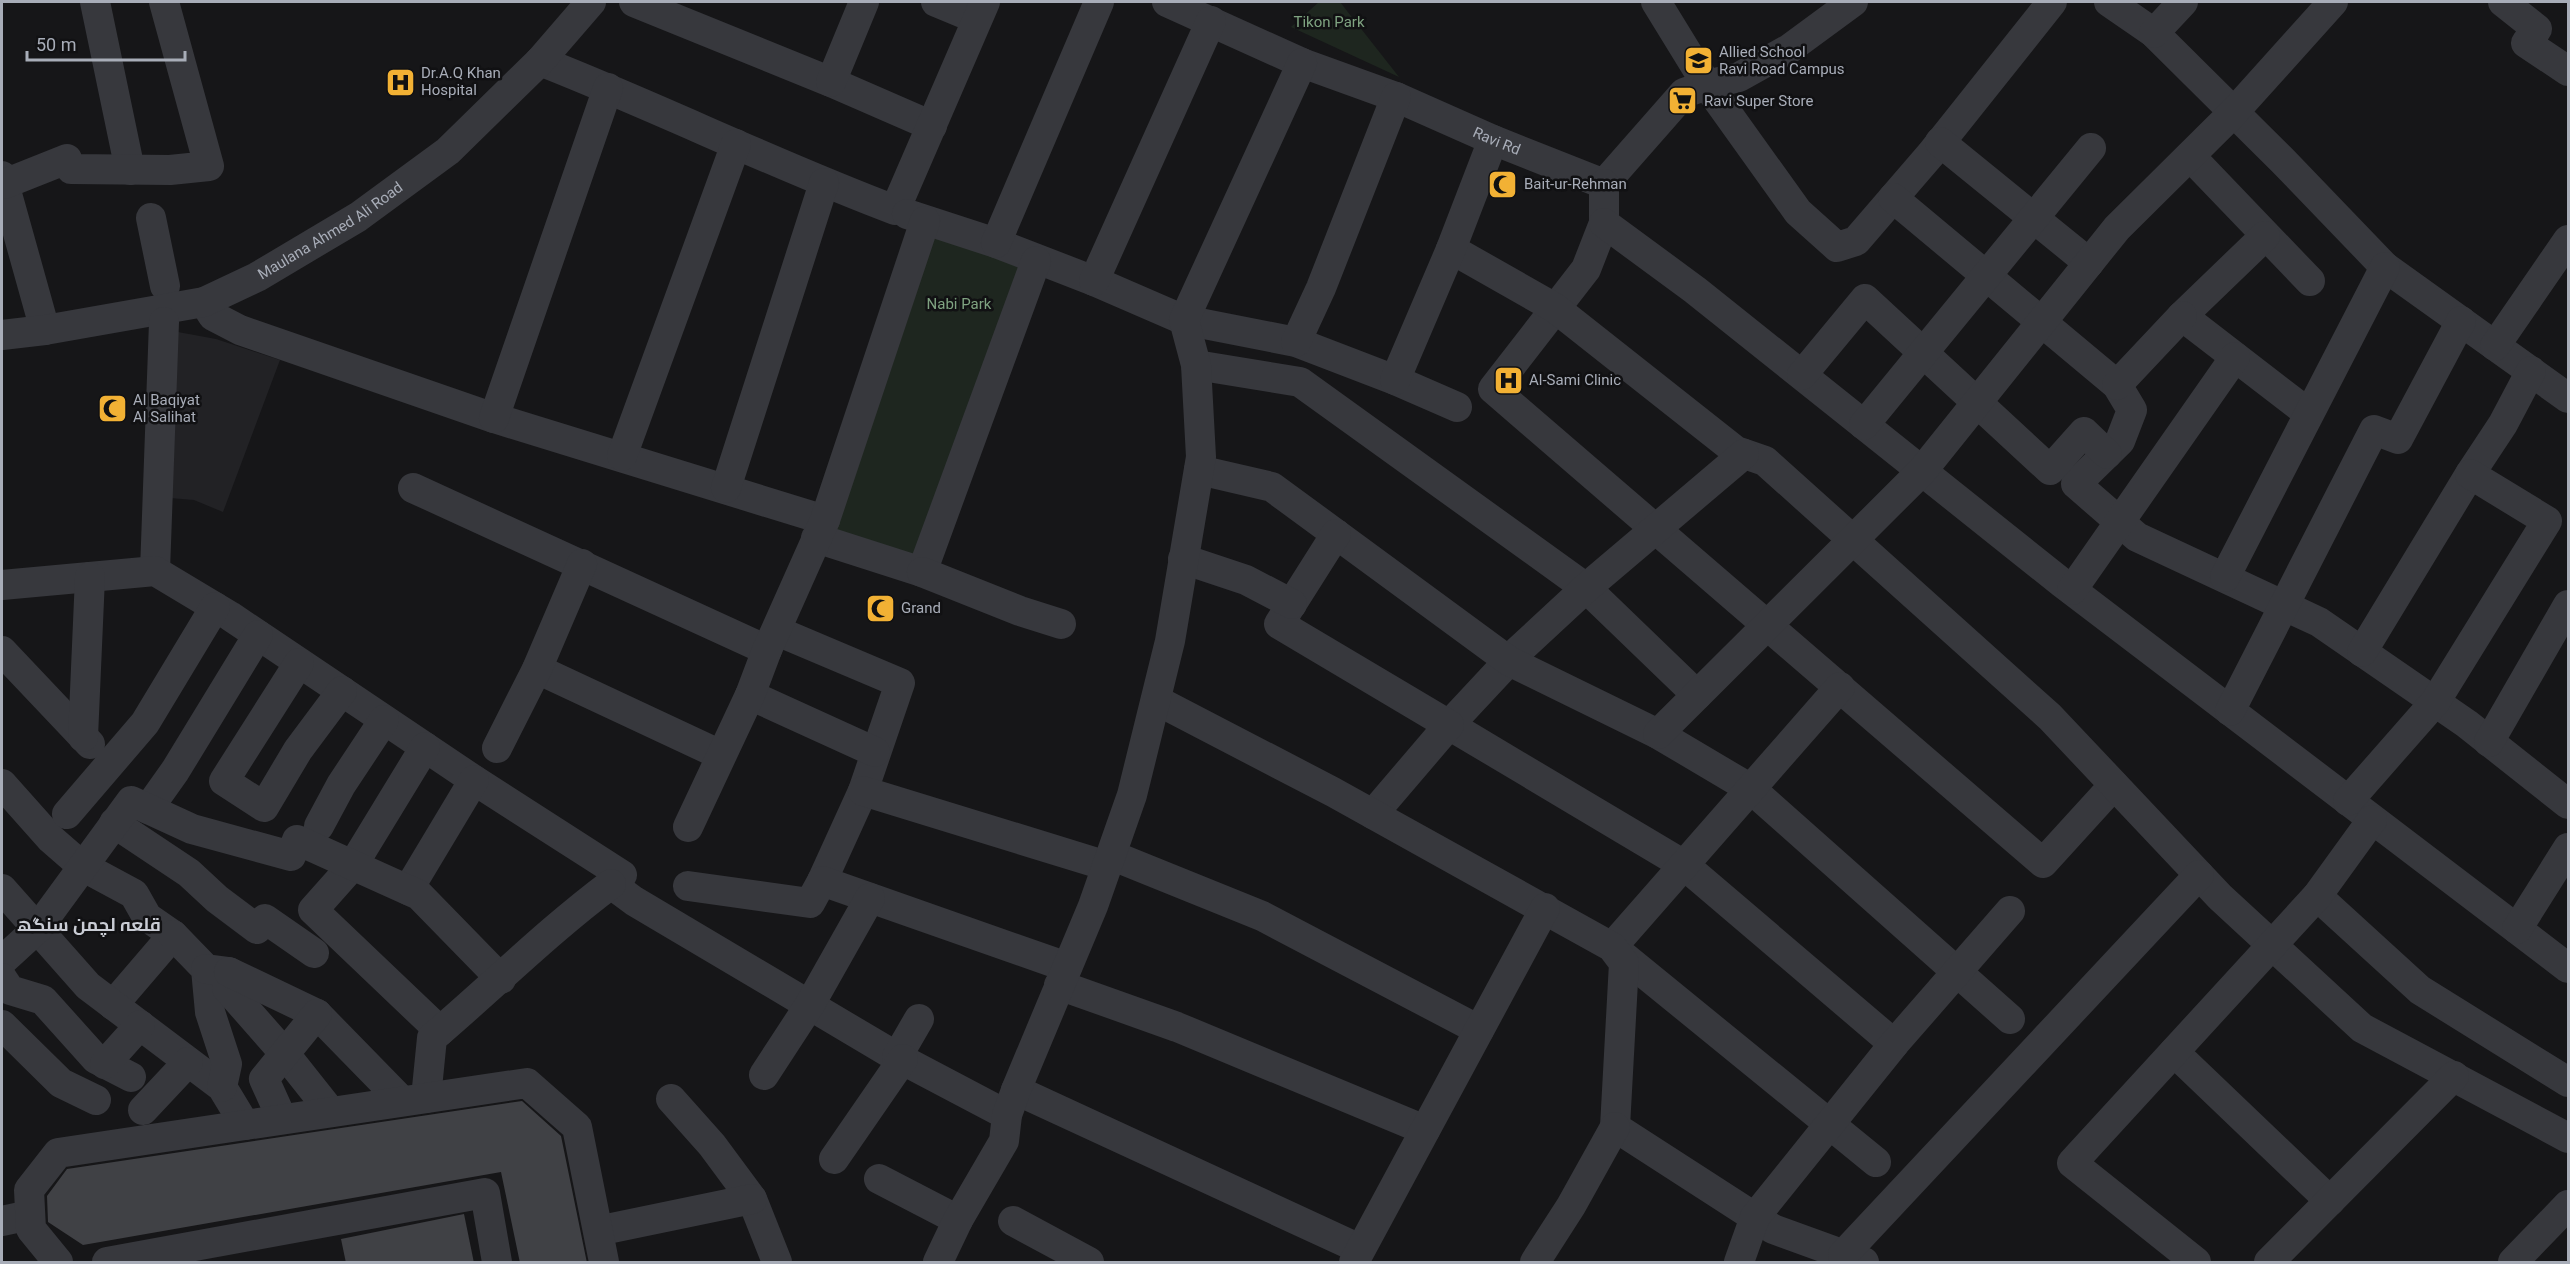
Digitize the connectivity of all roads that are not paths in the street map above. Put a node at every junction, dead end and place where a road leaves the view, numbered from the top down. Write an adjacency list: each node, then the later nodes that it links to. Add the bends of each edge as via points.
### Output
1 (95, 2): 33 (street)
2 (164, 2): 33 (street, via 209,166 170,171)
3 (591, 2): 19 (street, Maulana Ahmed Ali Road)
4 (634, 2): 22 (street)
5 (864, 2): 22 (street)
6 (936, 2): 16 (street)
7 (1099, 2): 45 (street)
8 (1167, 2): 17 (street, Ravi Rd)
9 (1656, 2): 23 (street)
10 (1853, 2): 23 (street, via 1789,49 1739,77)
11 (2052, 2): 29 (street)
12 (2109, 2): 18 (street)
13 (2183, 2): 18 (street)
14 (2333, 2): 26 (street)
15 (2503, 2): 21 (street, via 2536,29 2526,43)
16 (981, 10): 27 (street)
17 (1211, 21): 20 (street, Ravi Rd); 51 (street)
18 (2154, 33): 26 (street)
19 (540, 61): 24 (street); 54 (street, Maulana Ahmed Ali Road, via 448,151 358,217 257,277)
20 (1302, 63): 25 (street, Ravi Rd); 57 (street)
21 (2568, 71)
22 (831, 82): 27 (street)
23 (1707, 85): 36 (street, via 1684,93); 37 (street, via 1797,212 1837,247 1856,241)
24 (608, 88): 30 (street); 76 (street)
25 (1396, 97): 28 (street, Ravi Rd); 63 (street)
26 (2234, 112): 32 (street); 49 (street)
27 (932, 126): 38 (street)
28 (1493, 140): 36 (street, Ravi Rd); 46 (street)
29 (1940, 142): 37 (street); 40 (street)
30 (735, 144): 35 (street); 80 (street)
31 (2091, 148): 40 (street)
32 (2190, 156): 43 (street); 48 (street, via 2117,228)
33 (130, 170): 34 (street, via 71,169 67,159)
34 (3, 180): 61 (street)
35 (824, 183): 38 (street); 85 (street)
36 (1604, 184): 42 (street)
37 (1893, 198): 50 (street)
38 (895, 210): 41 (street)
39 (151, 218): 53 (street)
40 (2033, 218): 48 (street); 50 (street)
41 (925, 221): 45 (street); 88 (street)
42 (1604, 223): 55 (street, via 1586,269); 69 (street)
43 (2265, 236): 52 (street); 56 (street)
44 (2568, 240): 64 (street)
45 (996, 243): 47 (street)
46 (1450, 249): 55 (street); 70 (street)
47 (1036, 261): 51 (street); 94 (street)
48 (2089, 263): 60 (street)
49 (2385, 267): 58 (street); 75 (street)
50 (1986, 276): 60 (street); 65 (street)
51 (1094, 281): 57 (street)
52 (2310, 281)
53 (165, 286)
54 (204, 302): 61 (street, Maulana Ahmed Ali Road); 76 (street, via 213,316 240,330)
55 (1555, 308): 78 (street); 87 (street, via 1493,389)
56 (2182, 316): 66 (street); 71 (street)
57 (1184, 320): 63 (street); 67 (street)
58 (2461, 321): 64 (street); 101 (street, via 2398,439 2374,430)
59 (164, 322): 93 (street)
60 (2043, 322): 71 (street); 73 (street)
61 (45, 330): 62 (street, Maulana Ahmed Ali Road)
62 (2, 335)
63 (1296, 342): 70 (street)
64 (2495, 346): 68 (street)
65 (1923, 353): 69 (street, via 1865,299); 73 (street); 77 (street)
66 (2235, 357): 75 (street); 86 (street)
67 (1196, 365): 81 (street, via 1202,457); 98 (street, via 1300,382)
68 (2531, 371): 72 (street); 83 (street)
69 (1802, 375): 77 (street)
70 (1395, 380): 74 (street)
71 (2117, 385): 79 (street, via 2132,410 2120,441)
72 (2567, 395)
73 (1976, 402): 79 (street, via 2050,470 2084,432); 82 (street)
74 (1457, 407)
75 (2308, 413): 96 (street)
76 (494, 418): 80 (street)
77 (1864, 425): 82 (street)
78 (1744, 454): 87 (street); 90 (street, via 1765,461)
79 (2107, 454): 86 (street, via 2076,484)
80 (622, 456): 85 (street)
81 (1199, 470): 89 (street, via 1272,488); 91 (street)
82 (1922, 471): 90 (street); 99 (street)
83 (2470, 474): 109 (street); 118 (street, via 2547,521)
84 (413, 488): 92 (street)
85 (726, 488): 88 (street)
86 (2120, 522): 96 (street, via 2137,537); 99 (street)
87 (1656, 527): 98 (street); 105 (street)
88 (821, 529): 94 (street); 107 (street)
89 (1336, 534): 100 (street); 110 (street)
90 (1852, 540): 105 (street); 132 (street, via 2050,717)
91 (1183, 559): 100 (street, via 1246,579); 117 (street)
92 (582, 564): 107 (street); 112 (street)
93 (155, 571): 95 (street); 103 (street)
94 (922, 572): 104 (street)
95 (90, 577): 97 (street); 123 (street)
96 (2225, 578): 101 (street)
97 (2, 585)
98 (1586, 588): 110 (street); 116 (street)
99 (2072, 590): 119 (street)
100 (1292, 604): 121 (street, via 1279,624)
101 (2284, 605): 109 (street, via 2319,622); 119 (street)
102 (2568, 606): 124 (street)
103 (215, 607): 106 (street); 129 (street, via 145,723)
104 (1061, 624)
105 (1768, 625): 113 (street); 116 (street)
106 (258, 634): 111 (street); 137 (street)
107 (772, 640): 115 (street); 127 (street, via 900,683)
108 (2, 651): 123 (street)
109 (2362, 652): 118 (street)
110 (1509, 661): 121 (street); 122 (street)
111 (299, 663): 114 (street); 114 (street, via 224,781 264,807 298,750)
112 (537, 669): 126 (street); 128 (street)
113 (1840, 687): 132 (street, via 2043,863); 133 (street)
114 (342, 692): 120 (street)
115 (750, 695): 127 (street); 128 (street)
116 (1697, 695): 122 (street)
117 (1156, 700): 139 (street); 145 (street, via 1132,795)
118 (2435, 702): 124 (street); 135 (street)
119 (2230, 711): 135 (street)
120 (384, 720): 125 (street); 142 (street, via 341,784)
121 (1449, 725): 139 (street); 148 (street)
122 (1659, 734): 133 (street)
123 (83, 736): 129 (street)
124 (2489, 742): 136 (street)
125 (425, 747): 130 (street); 146 (street)
126 (497, 748)
127 (875, 752): 134 (street)
128 (722, 755): 143 (street)
129 (109, 764): 138 (street)
130 (474, 780): 151 (street, via 622,875); 154 (street)
131 (2, 784): 147 (street, via 51,839)
132 (2114, 785): 149 (street)
133 (1750, 789): 148 (street); 168 (street)
134 (863, 791): 145 (street); 150 (street)
135 (2348, 801): 140 (street)
136 (2568, 804)
137 (148, 809): 141 (street, via 131,801); 146 (street, via 192,829 291,856 297,840)
138 (67, 813)
139 (1373, 814): 157 (street)
140 (2373, 820): 155 (street); 160 (street)
141 (114, 823): 147 (street); 164 (street, via 189,873 256,929 265,919)
142 (319, 826)
143 (688, 827)
144 (2568, 848): 160 (street)
145 (1109, 860): 169 (street); 179 (street, via 1262,916)
146 (353, 865): 154 (street); 180 (street, via 313,910)
147 (82, 866): 159 (street); 161 (street, via 134,894 147,917)
148 (1684, 866): 163 (street); 181 (street)
149 (2199, 875): 162 (street); 217 (street)
150 (822, 881): 152 (street, via 810,903); 156 (street)
151 (611, 884): 171 (street, via 568,917); 173 (street)
152 (688, 886)
153 (2, 889): 159 (street)
154 (408, 890): 171 (street, via 419,895)
155 (2317, 896): 162 (street); 190 (street, via 2420,990)
156 (870, 898): 169 (street); 173 (street)
157 (1545, 908): 163 (street); 179 (street)
158 (2010, 912): 168 (street)
159 (20, 920): 165 (street); 172 (street)
160 (2517, 929): 166 (street)
161 (173, 935): 167 (street); 172 (street)
162 (2272, 946): 182 (street); 188 (street, via 2362,1028)
163 (1612, 947): 199 (street); 201 (street, via 1624,963)
164 (314, 953)
165 (2, 961)
166 (2568, 968)
167 (217, 971): 174 (street); 183 (street, via 227,988); 191 (street, via 210,1012 227,1064)
168 (1957, 972): 176 (street); 181 (street)
169 (1063, 976): 195 (street); 202 (street)
170 (2, 978): 186 (street, via 10,990 43,1000)
171 (501, 979): 180 (street)
172 (113, 1005): 178 (street)
173 (809, 1006): 184 (street); 187 (street)
174 (317, 1014): 183 (street); 194 (street)
175 (918, 1019): 184 (street)
176 (2010, 1019)
177 (2, 1025): 193 (street, via 61,1083)
178 (140, 1025): 185 (street); 186 (street)
179 (1479, 1030): 202 (street)
180 (440, 1031): 194 (street, via 432,1038)
181 (1894, 1044): 199 (street)
182 (2174, 1052): 208 (street); 227 (street, via 2072,1163)
183 (285, 1054): 197 (street); 198 (street, via 264,1079)
184 (900, 1058): 195 (street); 204 (street)
185 (188, 1062): 191 (street); 196 (street)
186 (105, 1064): 189 (street)
187 (764, 1075)
188 (2454, 1076): 203 (street); 208 (street)
189 (131, 1077)
190 (2568, 1082)
191 (222, 1087): 200 (street)
192 (671, 1099): 207 (street)
193 (96, 1100)
194 (414, 1100): 197 (street); 221 (street, via 527,1083 577,1127)
195 (1012, 1102): 212 (street, via 1005,1141); 216 (street)
196 (143, 1110)
197 (331, 1112): 198 (street)
198 (282, 1119): 200 (street)
199 (1829, 1124): 205 (street); 211 (street)
200 (245, 1125): 210 (street, via 58,1152 29,1190)
201 (1615, 1127): 211 (street); 225 (street)
202 (1425, 1130): 216 (street)
203 (2568, 1138)
204 (834, 1159)
205 (1876, 1162)
206 (879, 1179): 212 (street)
207 (752, 1198): 215 (street); 222 (street)
208 (2330, 1201): 228 (street)
209 (2568, 1205): 229 (street)
210 (30, 1215): 213 (street); 218 (street, via 31,1229)
211 (1755, 1217): 217 (street, via 1773,1229); 226 (street)
212 (958, 1220): 223 (street)
213 (2, 1221)
214 (1013, 1221): 224 (street)
215 (607, 1228)
216 (1357, 1256)
217 (1854, 1259)
218 (58, 1263)
219 (108, 1263): 220 (street, via 485,1193)
220 (497, 1263)
221 (604, 1263)
222 (777, 1263)
223 (938, 1263)
224 (1089, 1263)
225 (1535, 1263)
226 (1739, 1263)
227 (2196, 1263)
228 (2269, 1263)
229 (2513, 1263)

